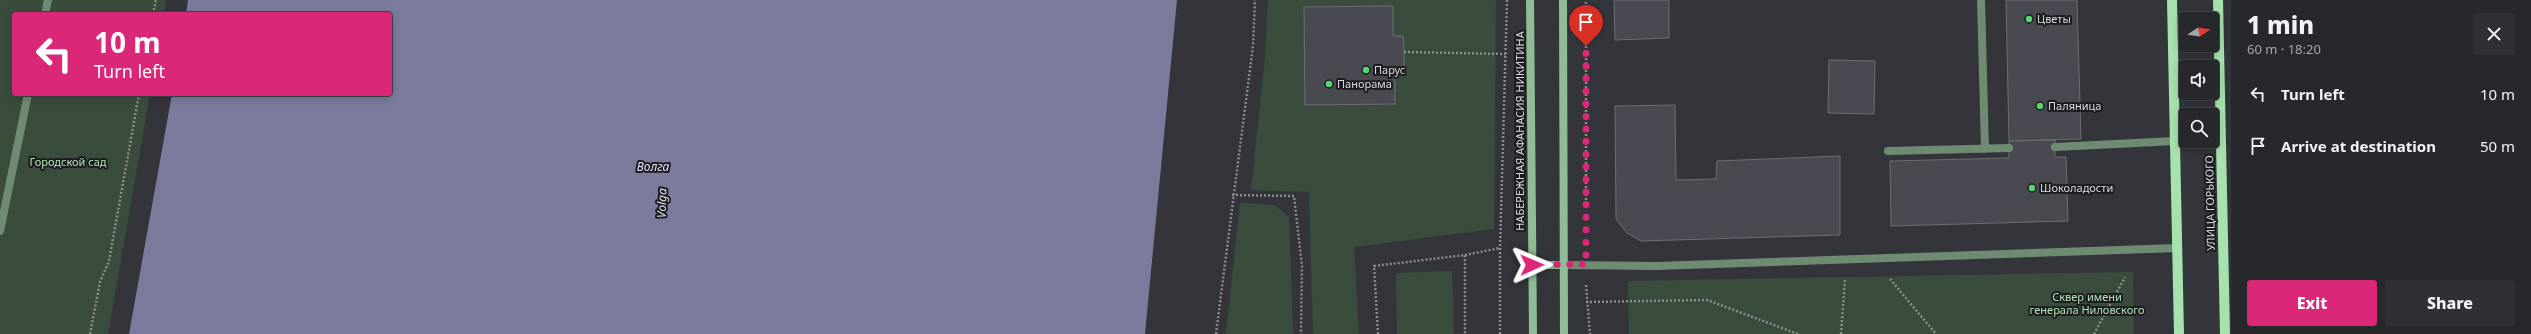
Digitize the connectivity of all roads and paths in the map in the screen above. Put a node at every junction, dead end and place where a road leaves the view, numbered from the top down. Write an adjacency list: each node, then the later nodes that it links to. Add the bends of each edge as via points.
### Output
1 (48, 0): 11 (street)
2 (156, 0): 12 (path)
3 (1255, 0): 22 (path, via 1253,46)
4 (1507, 0): 14 (path)
5 (1530, 0): 31 (main road, НАБЕРЕЖНАЯ АФАНАСИЯ НИКИТИНА)
6 (1563, 0): 32 (main road)
7 (1586, 0): 23 (path)
8 (1981, 0): 20 (street)
9 (2172, 0): 17 (main road)
10 (2218, 0): 49 (main road, УЛИЦА ГОРЬКОГО)
11 (45, 12)
12 (153, 12)
13 (1404, 52): 14 (path)
14 (1506, 54): 25 (path)
15 (28, 96): 24 (street)
16 (139, 96): 35 (path, via 109,261 100,282)
17 (2175, 141): 18 (street); 26 (main road)
18 (2055, 147)
19 (2009, 148): 20 (street)
20 (1985, 149): 21 (street)
21 (1888, 151)
22 (1232, 195): 36 (path); 37 (path, via 1294,196 1302,266)
23 (1586, 216)
24 (0, 231)
25 (1500, 248): 27 (path); 40 (path)
26 (2177, 248): 28 (street); 48 (main road)
27 (1465, 255): 38 (path, via 1374,266); 39 (path)
28 (1873, 259): 29 (street); 46 (path)
29 (1846, 260): 30 (street, via 1656,266); 45 (path)
30 (1586, 264): 32 (street); 34 (path)
31 (1532, 265): 32 (main road); 41 (main road, НАБЕРЕЖНАЯ АФАНАСИЯ НИКИТИНА)
32 (1563, 265): 42 (main road)
33 (2125, 277): 47 (path)
34 (1586, 302): 43 (path); 44 (path, via 1707,300)
35 (90, 334)
36 (1216, 334)
37 (1301, 334)
38 (1378, 334)
39 (1465, 334)
40 (1500, 334)
41 (1533, 334)
42 (1564, 334)
43 (1590, 334)
44 (1798, 334)
45 (1841, 334)
46 (1936, 334)
47 (2094, 334)
48 (2179, 334)
49 (2225, 334)

